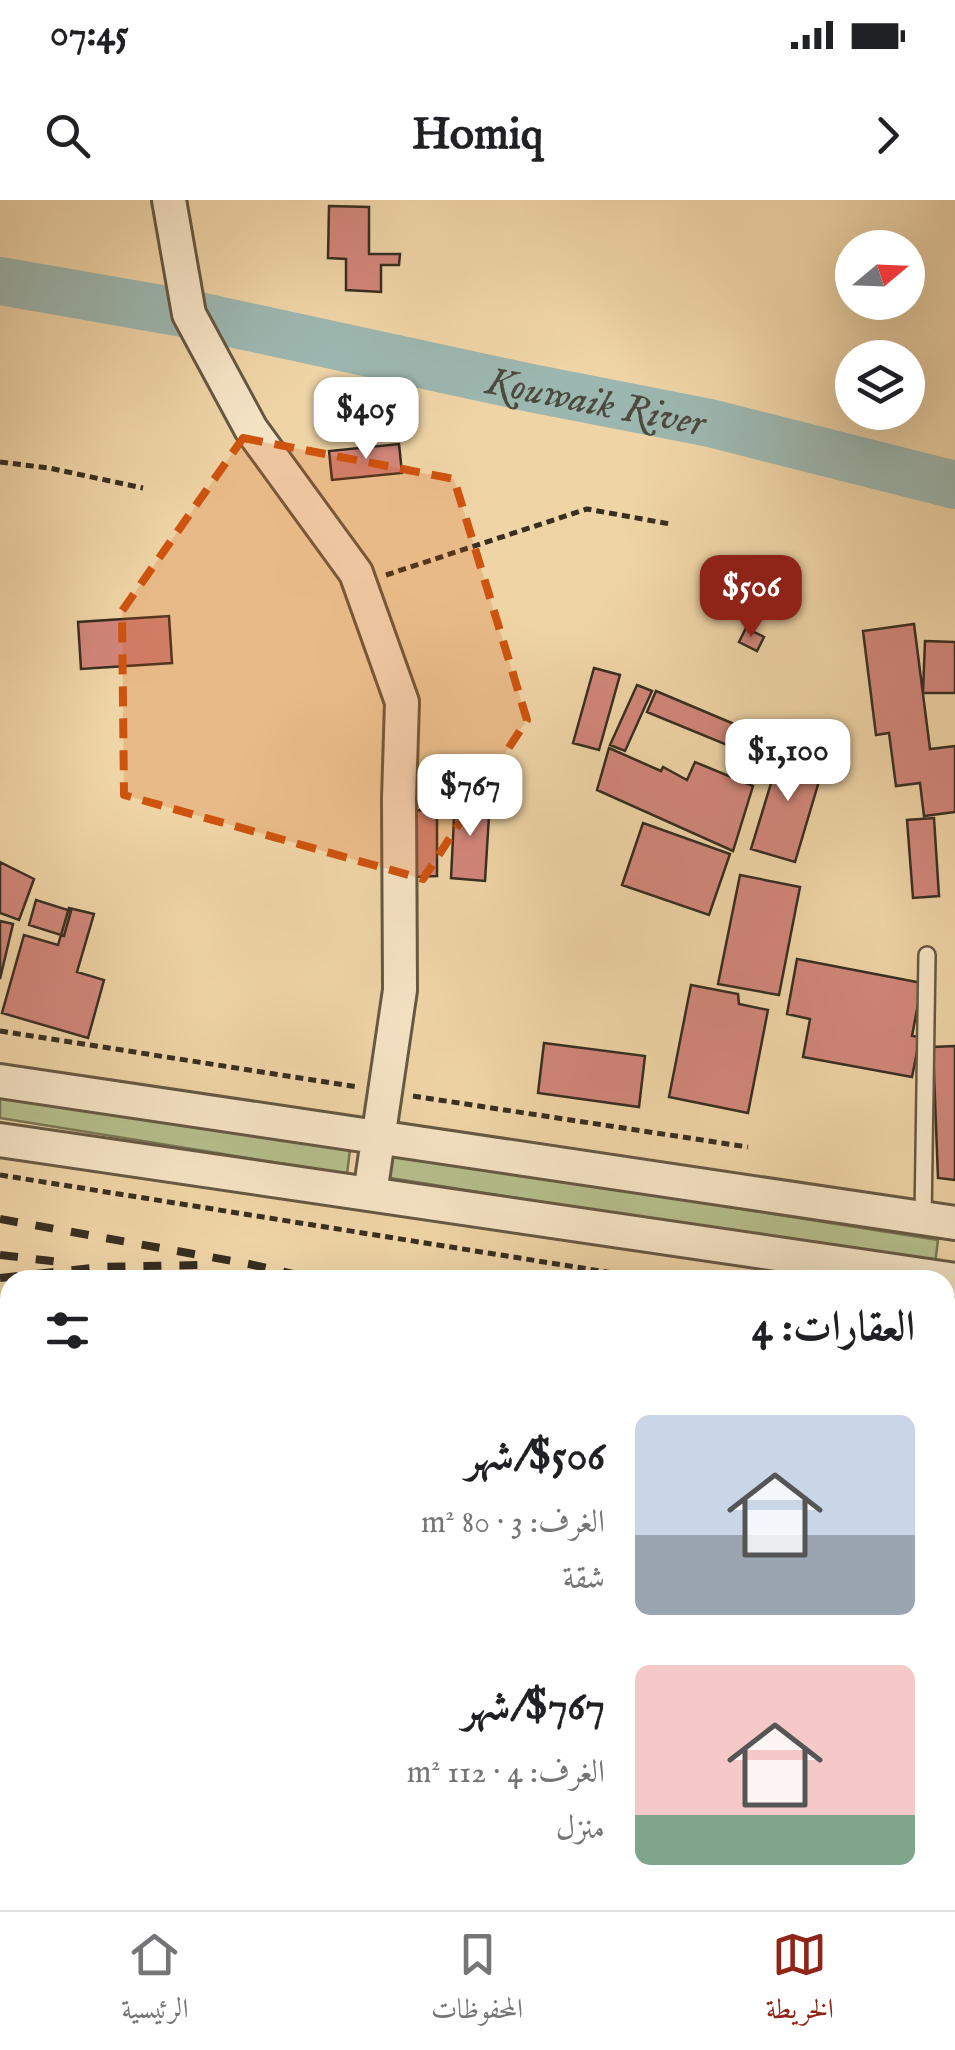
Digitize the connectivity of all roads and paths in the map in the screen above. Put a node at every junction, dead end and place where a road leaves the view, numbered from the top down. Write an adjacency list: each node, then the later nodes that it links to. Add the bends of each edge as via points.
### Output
1 (169, 200): 5 (street, via 188,314 251,429)
2 (0, 462): 3 (path)
3 (144, 488)
4 (670, 524): 5 (path, via 588,509)
5 (360, 584): 8 (street, via 402,702 400,990)
6 (926, 955): 12 (lane)
7 (0, 1081): 8 (street)
8 (378, 1137): 11 (street); 12 (street)
9 (0, 1140): 11 (street)
10 (0, 1174): 13 (path)
11 (370, 1194): 14 (street)
12 (939, 1221)
13 (594, 1270)
14 (887, 1270)

